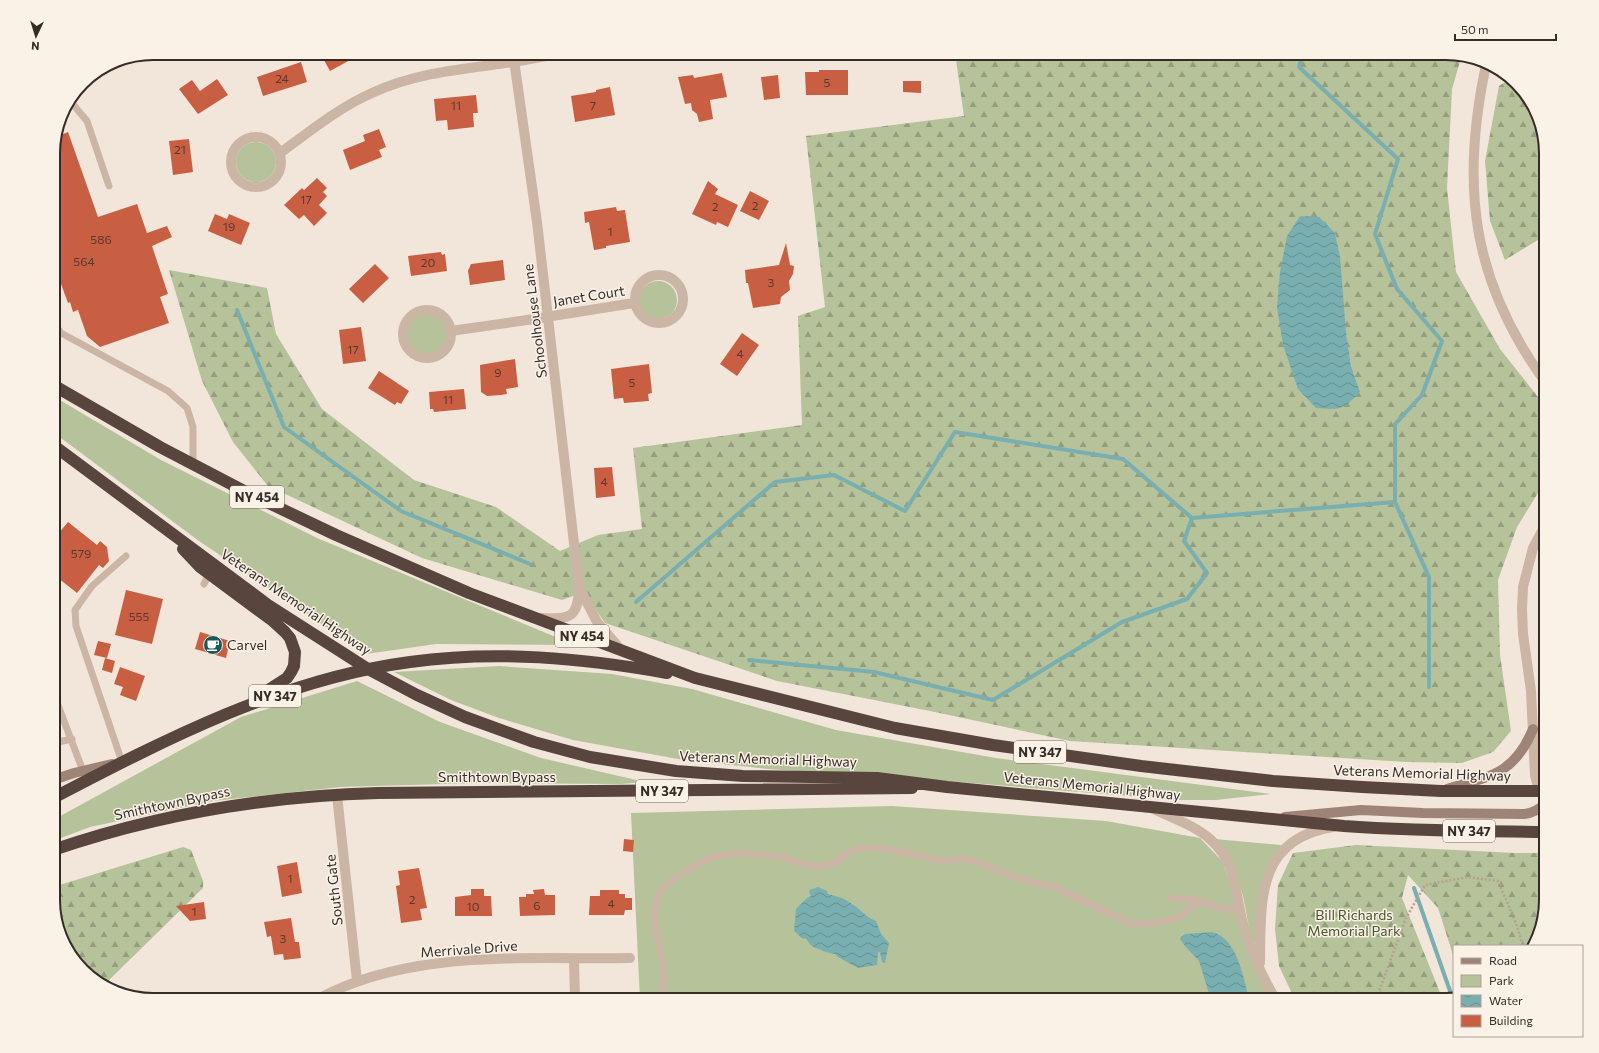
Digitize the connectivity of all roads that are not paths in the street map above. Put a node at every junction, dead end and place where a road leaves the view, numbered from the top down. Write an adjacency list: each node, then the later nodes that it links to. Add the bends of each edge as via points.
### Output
1 (498, 60): 5 (street, via 406,80 378,90 338,112)
2 (514, 60): 8 (street, Schoolhouse Lane)
3 (1485, 69): 11 (street, via 1475,124 1473,153 1473,189 1478,235 1488,274 1506,320)
4 (74, 105): 6 (lane, via 87,121)
5 (280, 153): 5 (street, via 269,140 261,137 245,139 238,144 232,155 231,167 234,175 247,186 271,183 280,169)
6 (109, 186)
7 (634, 303): 7 (street, Janet Court, via 642,317 648,321 663,323 677,315 683,301 679,286 666,276 658,275 643,281 638,287); 8 (street, Janet Court)
8 (548, 317): 9 (street, Janet Court); 18 (street, Schoolhouse Lane)
9 (451, 330): 9 (street, via 443,316 436,312 420,310 406,320 402,336 404,344 414,355 429,358 437,356 448,346)
10 (60, 332): 14 (lane, via 168,391 187,408 193,427)
11 (1539, 373)
12 (60, 389): 14 (highway, Veterans Memorial Highway / NY 454)
13 (60, 450): 15 (highway, Veterans Memorial Highway)
14 (193, 464): 19 (highway, Veterans Memorial Highway / NY 454, via 373,552)
15 (165, 529): 21 (highway, Veterans Memorial Highway, via 286,617); 24 (highway, via 200,567 206,579 286,632 294,644 294,666 287,678)
16 (1539, 537): 25 (street, via 1533,548 1523,586 1523,634)
17 (126, 556): 28 (lane, via 92,586 75,610 76,626)
18 (579, 587): 19 (street, Schoolhouse Lane, via 577,608 570,615 553,618); 20 (street, Schoolhouse Lane, via 596,622)
19 (533, 617): 20 (highway, Veterans Memorial Highway / NY 454)
20 (622, 651): 22 (highway, Veterans Memorial Highway / NY 454)
21 (368, 670): 22 (highway, NY 347, via 434,659 512,656 597,662); 24 (highway, NY 347, via 304,686); 32 (highway, Veterans Memorial Highway, via 484,725 590,757 696,773 877,778)
22 (695, 678): 33 (highway, Veterans Memorial Highway / NY 347, via 895,728 1013,748 1266,780)
23 (60, 709): 26 (lane)
24 (235, 711): 28 (highway, NY 347, via 185,731)
25 (1533, 729): 31 (street, via 1535,775); 33 (street, via 1522,751 1505,768 1492,776)
26 (72, 739): 27 (lane); 29 (lane)
27 (60, 742)
28 (122, 762): 29 (street); 35 (highway, NY 347)
29 (83, 771): 30 (street)
30 (60, 778)
31 (1539, 784)
32 (947, 787): 36 (highway, Smithtown Bypass / NY 347); 37 (highway, Veterans Memorial Highway / NY 347)
33 (1441, 791): 34 (highway, Veterans Memorial Highway / NY 347)
34 (1539, 791)
35 (60, 794)
36 (337, 795): 42 (highway, Smithtown Bypass / NY 347, via 254,802 186,814 125,828); 49 (street, South Gate)
37 (1150, 807): 39 (highway, Veterans Memorial Highway / NY 347); 45 (street, via 1202,833 1216,845 1233,875)
38 (1539, 809): 39 (street, via 1524,814 1362,810)
39 (1267, 818): 40 (highway, Veterans Memorial Highway / NY 347)
40 (1344, 826): 41 (highway, Veterans Memorial Highway / NY 347); 48 (street, via 1316,830 1298,838 1284,849 1273,867 1263,895)
41 (1539, 832)
42 (60, 848)
43 (1170, 898): 44 (lane)
44 (1200, 902): 45 (lane, via 1229,910); 52 (lane, via 1178,918 1156,923 1132,924 1057,888 1014,877 965,858 944,860 884,848 862,848 849,852 834,864 819,867 768,855 737,853 713,857 673,880 658,894 654,914 663,968 664,984)
45 (1240, 908): 48 (street, via 1245,929)
46 (630, 958): 47 (street, Merrivale Drive)
47 (574, 959): 49 (street, Merrivale Drive, via 434,963); 51 (street)
48 (1260, 967): 53 (street)
49 (357, 981): 50 (street, Merrivale Drive)
50 (331, 993)
51 (575, 993)
52 (661, 993)
53 (1271, 993)

